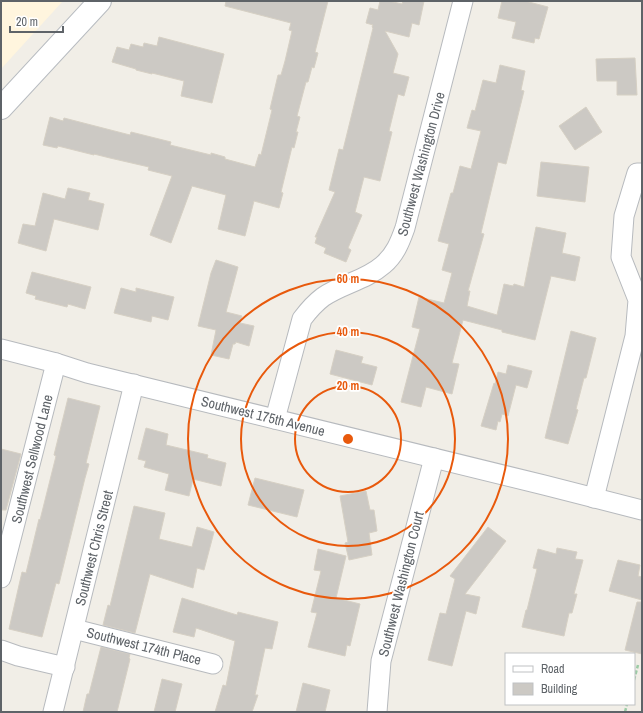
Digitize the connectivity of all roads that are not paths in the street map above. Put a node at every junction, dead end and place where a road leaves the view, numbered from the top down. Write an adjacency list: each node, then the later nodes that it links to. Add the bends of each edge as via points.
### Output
1 (100, 1): 3 (main road)
2 (463, 1): 8 (street, Southwest Washington Drive, via 406,228 400,242 384,265 324,297 302,319)
3 (1, 108)
4 (642, 173): 10 (street, via 637,173 624,216 621,257 638,300 635,336)
5 (1, 349): 6 (street, Southwest 175th Avenue)
6 (56, 363): 7 (street, Southwest 175th Avenue); 12 (street, Southwest Sellwood Lane)
7 (134, 384): 8 (street, Southwest 175th Avenue); 13 (street, Southwest Chris Street)
8 (275, 419): 9 (street, Southwest 175th Avenue)
9 (434, 458): 10 (street, Southwest 175th Avenue); 18 (street, Southwest Washington Court, via 382,660)
10 (594, 498): 11 (street, Southwest 175th Avenue)
11 (642, 510)
12 (1, 578)
13 (74, 629): 15 (street, Southwest 174th Place); 16 (street, Southwest Chris Street)
14 (1, 650): 16 (street)
15 (213, 664)
16 (65, 667): 17 (street, Southwest Chris Street)
17 (54, 712)
18 (377, 712)

